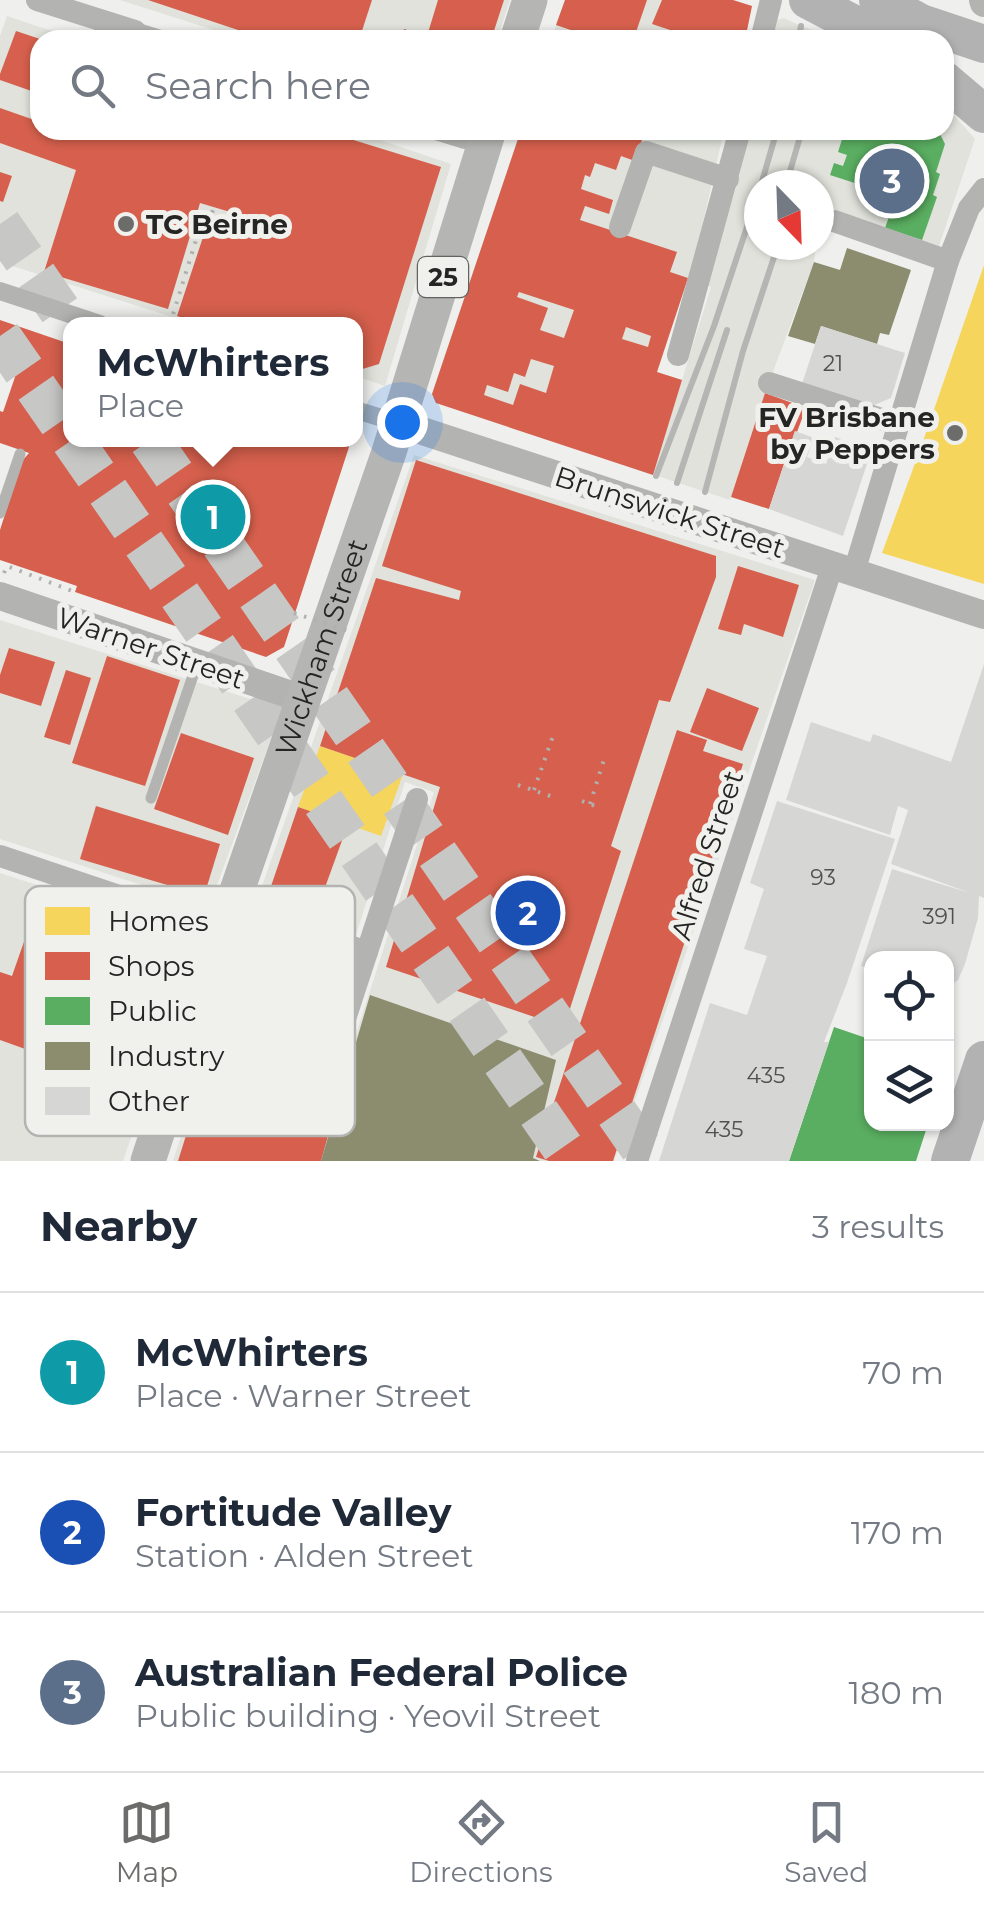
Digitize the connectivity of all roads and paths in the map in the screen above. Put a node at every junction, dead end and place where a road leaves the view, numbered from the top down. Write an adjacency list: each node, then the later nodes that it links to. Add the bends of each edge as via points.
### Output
1 (37, 0): 7 (street)
2 (530, 0): 8 (main road)
3 (770, 0): 9 (street)
4 (808, 0): 5 (highway, bridge)
5 (870, 21): 6 (highway)
6 (921, 21): 10 (highway)
7 (131, 30)
8 (520, 30)
9 (763, 30)
10 (946, 30)
11 (954, 33): 12 (highway)
12 (984, 44)
13 (954, 46): 14 (highway)
14 (984, 68)
15 (954, 88): 16 (highway)
16 (984, 114)
17 (477, 140): 31 (main road, Wickham Street / 25)
18 (738, 140): 19 (street)
19 (728, 179): 23 (street, via 646,152); 28 (street)
20 (984, 188): 24 (street, Alfred Street, via 968,208)
21 (214, 207): 27 (path, via 205,211)
22 (834, 221): 24 (street)
23 (620, 227)
24 (948, 261): 32 (street, Alfred Street)
25 (0, 291): 26 (street)
26 (79, 317)
27 (172, 317)
28 (678, 354)
29 (769, 382): 32 (street)
30 (363, 412): 31 (street, Brunswick Street)
31 (398, 423): 35 (street, Brunswick Street); 43 (main road, Wickham Street)
32 (897, 424): 35 (street, Alfred Street)
33 (20, 454): 34 (lane)
34 (0, 513)
35 (843, 570): 40 (street, Brunswick Street); 64 (street, Alfred Street)
36 (0, 583): 37 (path, via 7,566)
37 (75, 592)
38 (0, 596): 42 (street, Warner Street)
39 (294, 613): 41 (path, bridge)
40 (984, 615)
41 (352, 632)
42 (197, 664): 43 (street, Warner Street); 48 (lane)
43 (303, 699): 56 (main road, Wickham Street)
44 (553, 736): 47 (path)
45 (605, 756): 52 (path)
46 (518, 785): 47 (path)
47 (534, 790): 50 (path)
48 (151, 798)
49 (416, 798): 58 (street)
50 (556, 798)
51 (582, 800): 52 (path)
52 (590, 804): 53 (path)
53 (598, 807)
54 (0, 856): 55 (street)
55 (109, 886)
56 (239, 886)
57 (355, 949): 58 (street)
58 (366, 952): 59 (street)
59 (355, 987)
60 (984, 1060): 61 (highway)
61 (975, 1115): 65 (highway)
62 (156, 1136): 63 (main road, Wickham Street)
63 (148, 1161)
64 (638, 1161)
65 (950, 1161)

